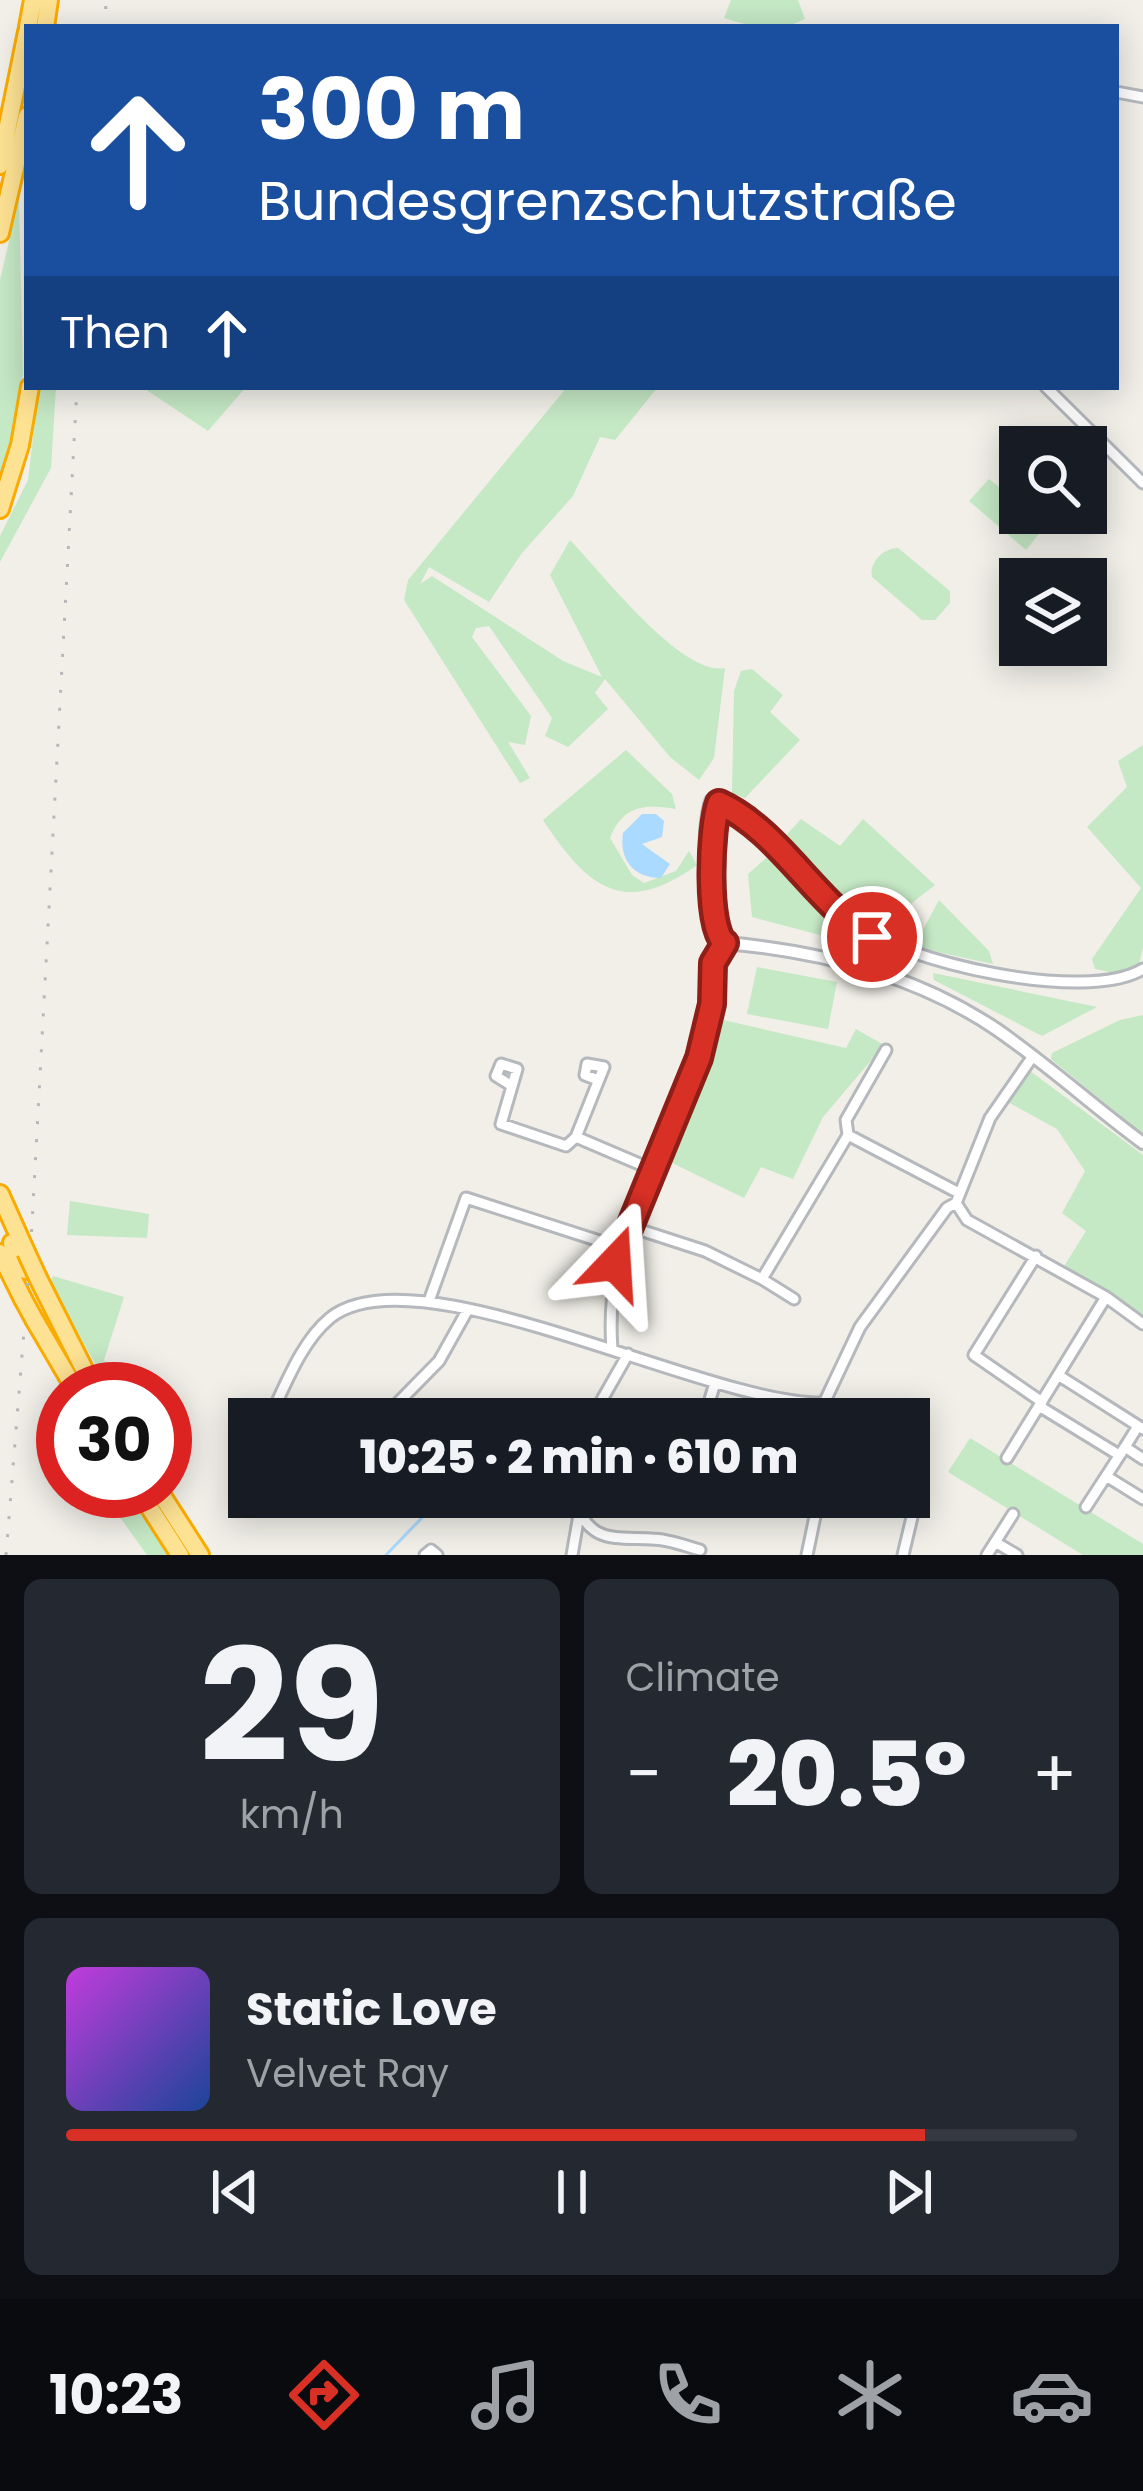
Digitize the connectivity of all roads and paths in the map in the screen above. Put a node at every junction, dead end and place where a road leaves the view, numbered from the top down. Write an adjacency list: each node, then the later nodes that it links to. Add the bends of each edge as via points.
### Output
1 (24, 49): 3 (highway)
2 (24, 129): 4 (highway)
3 (0, 165)
4 (0, 233)
5 (29, 390): 8 (highway)
6 (1049, 390): 7 (street)
7 (1143, 482)
8 (0, 509)
9 (725, 943): 10 (street, via 712,913 715,801 750,822 835,910 899,950 1072,984 1116,981); 12 (street, via 876,971 959,1007); 18 (street, via 713,963 699,1058)
10 (1143, 969)
11 (886, 1050): 15 (street, via 846,1120)
12 (1034, 1056): 17 (street); 19 (street, via 996,1107)
13 (598, 1081): 16 (street)
14 (512, 1085): 16 (street, via 501,1124 566,1146)
15 (848, 1135): 19 (street); 24 (street)
16 (576, 1138): 18 (street)
17 (1143, 1142)
18 (651, 1169): 20 (street)
19 (957, 1198): 23 (street, via 967,1220); 41 (street, via 860,1327)
20 (628, 1226): 21 (street); 24 (street)
21 (618, 1247): 27 (street, via 466,1198); 30 (street, via 608,1298)
22 (15, 1252): 32 (highway, bridge, via 35,1321); 33 (highway)
23 (1036, 1256): 25 (street); 42 (street, via 974,1355)
24 (762, 1279): 26 (street)
25 (1106, 1297): 29 (street); 34 (street)
26 (794, 1299)
27 (429, 1301): 28 (street); 36 (street, via 373,1299 330,1318)
28 (467, 1311): 30 (street); 37 (street, via 440,1361)
29 (1143, 1324)
30 (612, 1349): 31 (street)
31 (628, 1354): 35 (street); 38 (street)
32 (59, 1362)
33 (78, 1362)
34 (1058, 1375): 42 (street); 43 (street)
35 (715, 1383): 39 (street); 40 (street)
36 (280, 1398)
37 (403, 1398)
38 (603, 1398)
39 (710, 1398)
40 (760, 1398)
41 (826, 1398)
42 (1040, 1404): 44 (street); 45 (street)
43 (1140, 1428): 44 (street)
44 (1122, 1451): 46 (street); 47 (street)
45 (1006, 1458)
46 (1143, 1459)
47 (1106, 1476): 48 (street); 49 (street)
48 (1143, 1499)
49 (1086, 1507)
50 (1013, 1514): 57 (street)
51 (162, 1518): 59 (highway)
52 (173, 1518): 59 (highway)
53 (578, 1518): 62 (street)
54 (583, 1518): 58 (street, via 608,1539 654,1538)
55 (815, 1518): 63 (street)
56 (912, 1518): 64 (street)
57 (995, 1542): 65 (street); 66 (street)
58 (700, 1550)
59 (192, 1553)
60 (425, 1555): 61 (street)
61 (437, 1555)
62 (572, 1555)
63 (807, 1555)
64 (903, 1555)
65 (988, 1555)
66 (1016, 1555)

